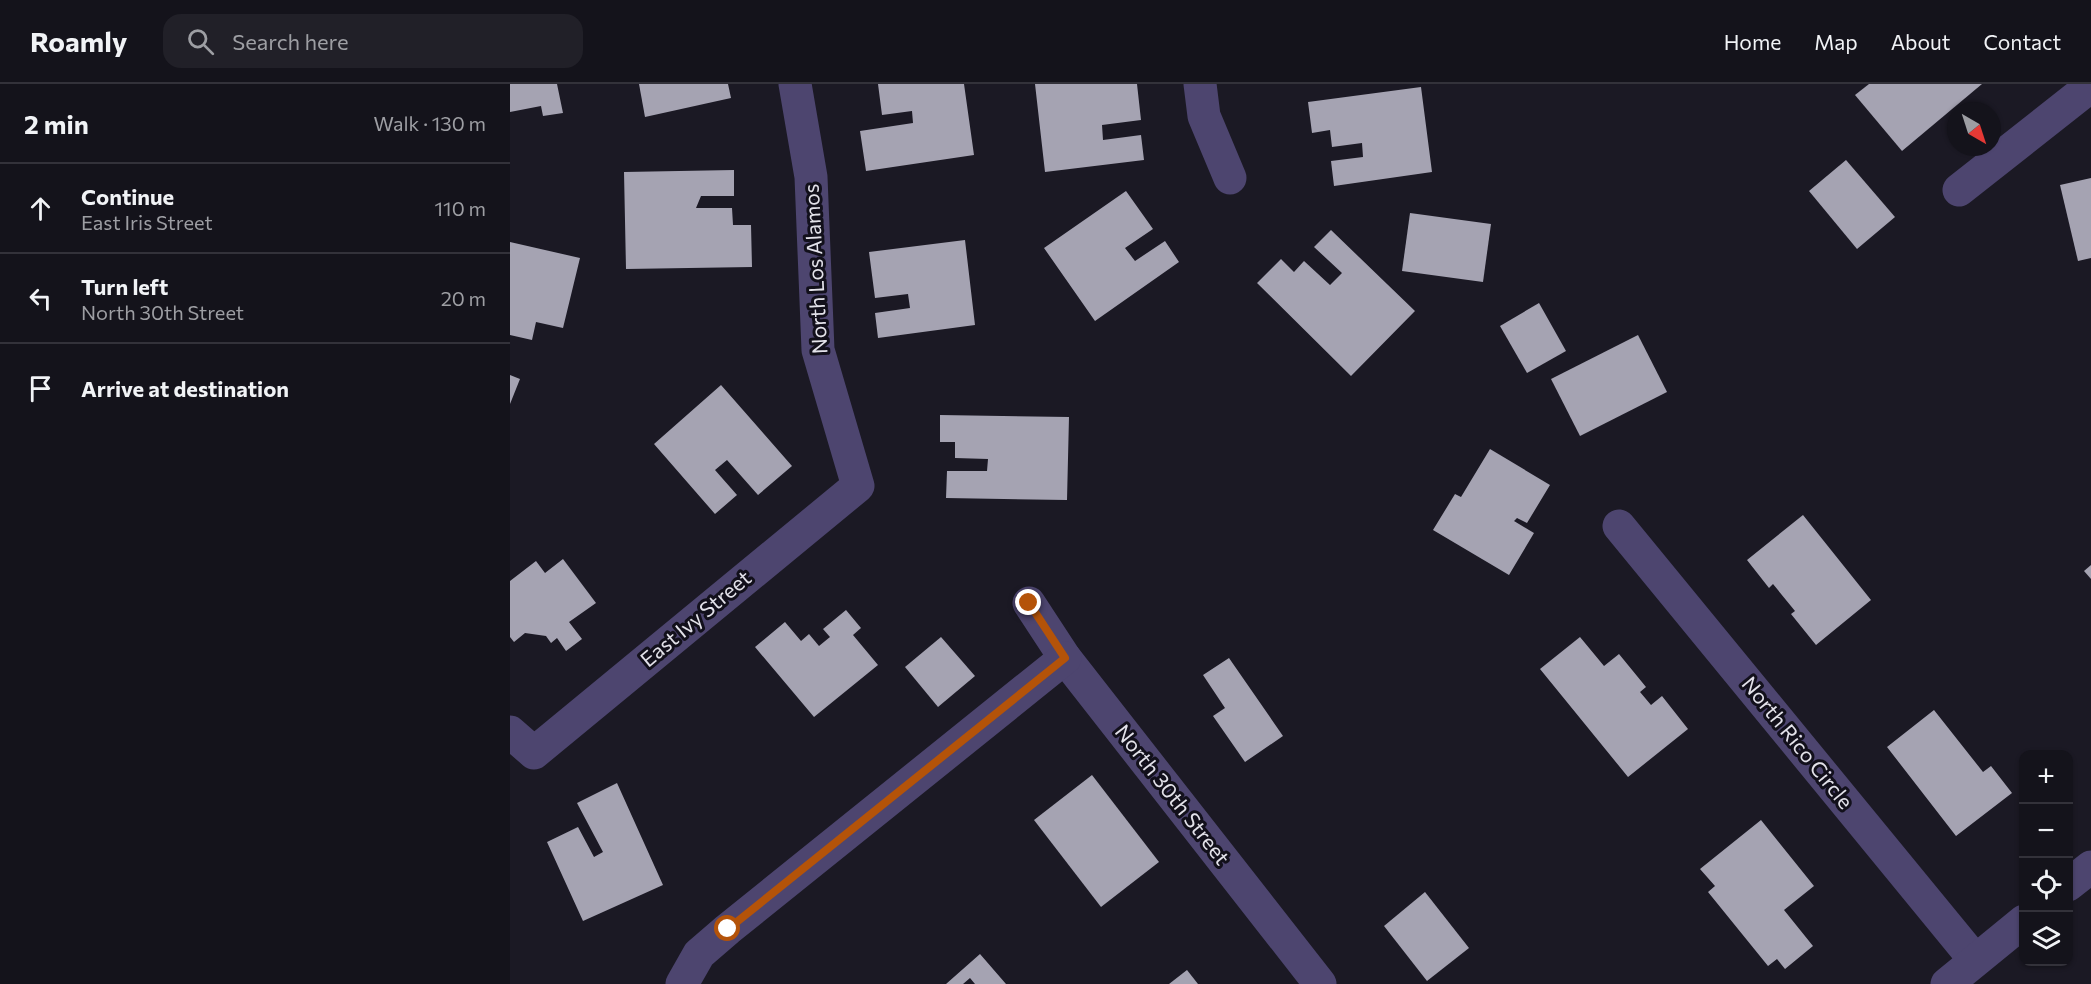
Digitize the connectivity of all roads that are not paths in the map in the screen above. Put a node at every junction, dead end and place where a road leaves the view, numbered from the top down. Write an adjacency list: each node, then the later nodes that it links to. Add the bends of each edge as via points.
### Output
1 (795, 84): 6 (street, North Los Alamos, via 811,177 818,350)
2 (1200, 84): 4 (street, via 1204,116)
3 (2091, 86): 5 (street)
4 (1230, 178)
5 (1959, 190)
6 (858, 486): 10 (street, East Ivy Street)
7 (1619, 526): 14 (street, North Rico Circle)
8 (1029, 603): 9 (street, North 30th Street)
9 (1065, 658): 15 (street, via 728,929 699,954); 16 (street, North 30th Street)
10 (522, 743)
11 (2091, 867): 12 (street)
12 (2073, 881)
13 (2019, 925): 14 (street)
14 (1975, 960): 17 (street)
15 (682, 984)
16 (1320, 984)
17 (1947, 984)

